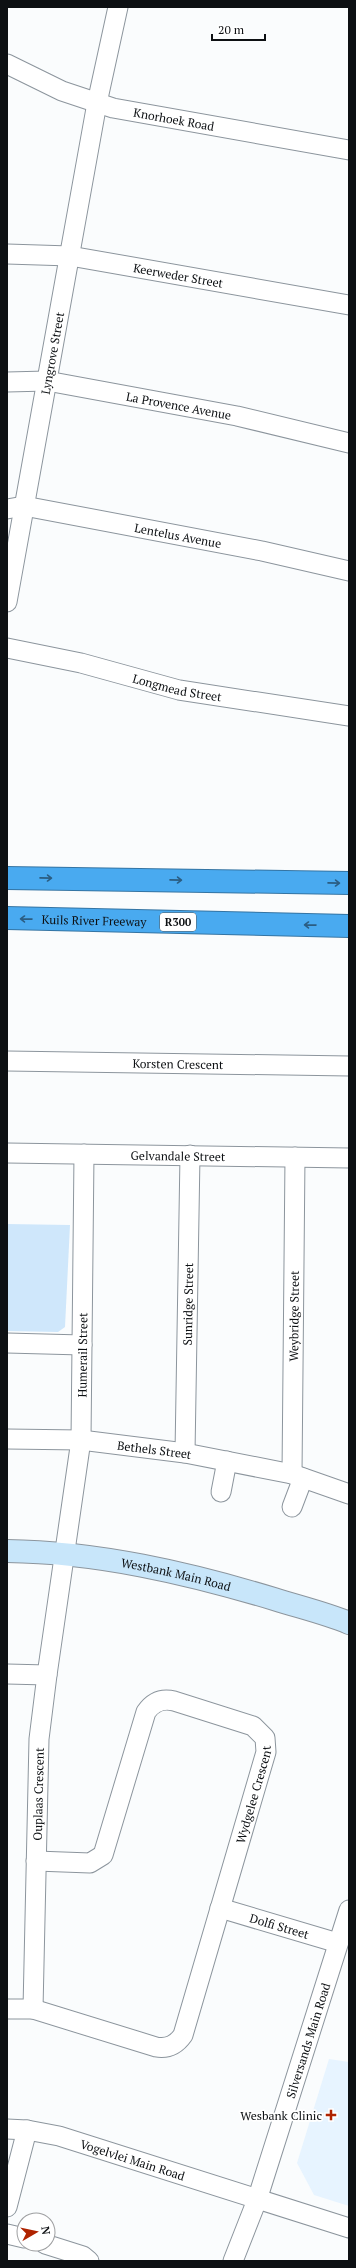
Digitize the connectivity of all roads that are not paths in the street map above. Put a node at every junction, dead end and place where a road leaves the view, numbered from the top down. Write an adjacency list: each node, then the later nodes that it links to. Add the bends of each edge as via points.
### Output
1 (118, 7): 3 (street, Lyngrove Street)
2 (7, 64): 3 (street, Knorhoek Road, via 45,84)
3 (97, 103): 4 (street, Knorhoek Road); 6 (street, Lyngrove Street)
4 (349, 150)
5 (7, 254): 6 (street, Keerweder Street)
6 (70, 256): 7 (street, Keerweder Street); 8 (street, Lyngrove Street)
7 (349, 305)
8 (47, 381): 9 (street, La Provence Avenue); 10 (street, La Provence Avenue, via 237,416); 11 (street, Lyngrove Street)
9 (7, 382)
10 (349, 443)
11 (16, 507): 12 (street, Lentelus Avenue, via 262,551); 13 (street, Lyngrove Street)
12 (349, 571)
13 (7, 602)
14 (7, 648): 15 (street, Longmead Street, via 82,663 179,690)
15 (349, 716)
16 (7, 878): 17 (highway, one-way to 17)
17 (349, 883)
18 (7, 918): 19 (highway, Kuils River Freeway / R300, one-way to 18)
19 (349, 926)
20 (7, 1061): 21 (street, Korsten Crescent)
21 (349, 1066)
22 (7, 1152): 23 (street, Gelvandale Street)
23 (84, 1154): 24 (street, Gelvandale Street); 28 (street, Humerail Street)
24 (190, 1155): 25 (street, Gelvandale Street); 31 (street, Sunridge Street)
25 (295, 1157): 26 (street, Gelvandale Street); 33 (street, Weybridge Street)
26 (349, 1158)
27 (7, 1343): 28 (street)
28 (82, 1345): 30 (street, Humerail Street)
29 (7, 1439): 30 (street, Bethels Street)
30 (81, 1440): 31 (street, Bethels Street); 38 (street, Humerail Street)
31 (185, 1453): 32 (street, Bethels Street)
32 (226, 1461): 33 (street, Bethels Street); 34 (street)
33 (298, 1476): 35 (street, Bethels Street); 36 (street)
34 (221, 1492)
35 (349, 1494)
36 (292, 1507)
37 (7, 1551): 38 (street, Westbank Main Road)
38 (64, 1555): 39 (street, Westbank Main Road, via 168,1571); 41 (street, Ouplaas Crescent)
39 (346, 1621)
40 (7, 1674): 41 (street)
41 (47, 1675): 42 (street, Ouplaas Crescent, via 39,1739)
42 (36, 1861): 43 (street, Wydgelee Crescent, via 90,1863 103,1855 146,1712 160,1700 174,1701 253,1726 262,1733 267,1742); 47 (street, Ouplaas Crescent)
43 (220, 1908): 45 (street, Dolfi Street); 47 (street, Wydgelee Crescent, via 183,2035 174,2045 156,2047)
44 (349, 1910): 45 (street, Silversands Main Road)
45 (338, 1943): 50 (street, Silversands Main Road)
46 (7, 2009): 47 (street)
47 (33, 2009)
48 (7, 2129): 49 (street, Vogelvlei Main Road)
49 (27, 2130): 50 (street, Vogelvlei Main Road, via 59,2136); 51 (street)
50 (257, 2200): 52 (street, Vogelvlei Main Road); 55 (street, Silversands Main Road)
51 (7, 2207)
52 (349, 2228)
53 (56, 2247): 54 (street, via 83,2256)
54 (89, 2261)
55 (233, 2261)

